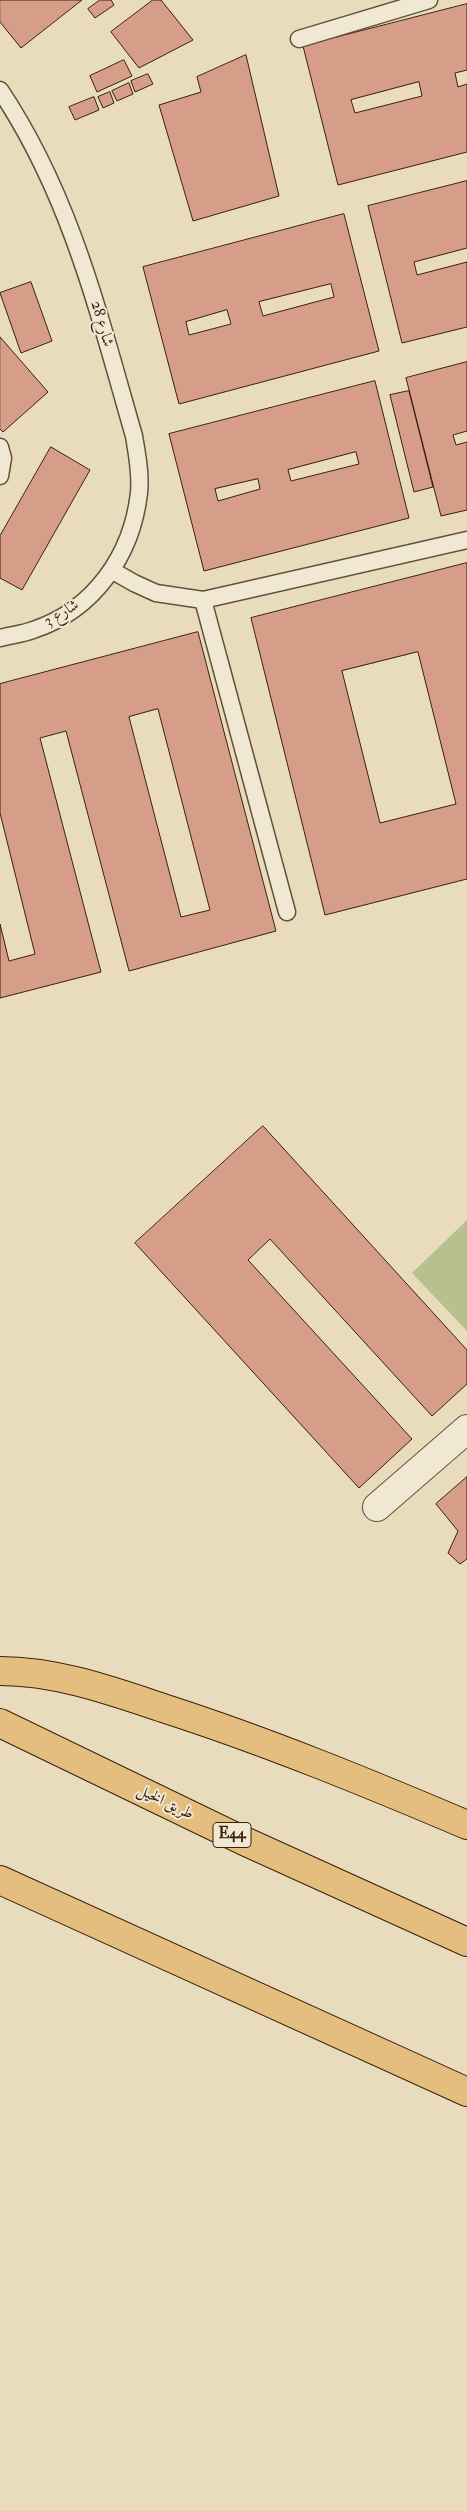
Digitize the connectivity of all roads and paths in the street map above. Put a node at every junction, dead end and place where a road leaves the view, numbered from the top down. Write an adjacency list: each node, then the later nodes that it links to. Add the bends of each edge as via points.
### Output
1 (430, 0): 2 (lane)
2 (299, 39)
3 (0, 90): 7 (lane, شارع 28, via 52,182 79,248 134,436 139,492 126,546)
4 (0, 447): 5 (lane, via 3,458)
5 (0, 476)
6 (467, 540): 8 (lane)
7 (113, 571): 8 (lane, via 156,593); 9 (lane, شارع 3, via 97,590 57,620 34,630)
8 (203, 600): 10 (lane)
9 (0, 638)
10 (287, 912)
11 (467, 1430): 12 (street)
12 (376, 1507)
13 (0, 1671): 15 (highway, via 52,1676 100,1687 196,1718 290,1752)
14 (0, 1723): 17 (highway, طريق الخيل / E44, via 242,1840)
15 (467, 1825)
16 (0, 1880): 18 (highway)
17 (467, 1942)
18 (466, 2094)

